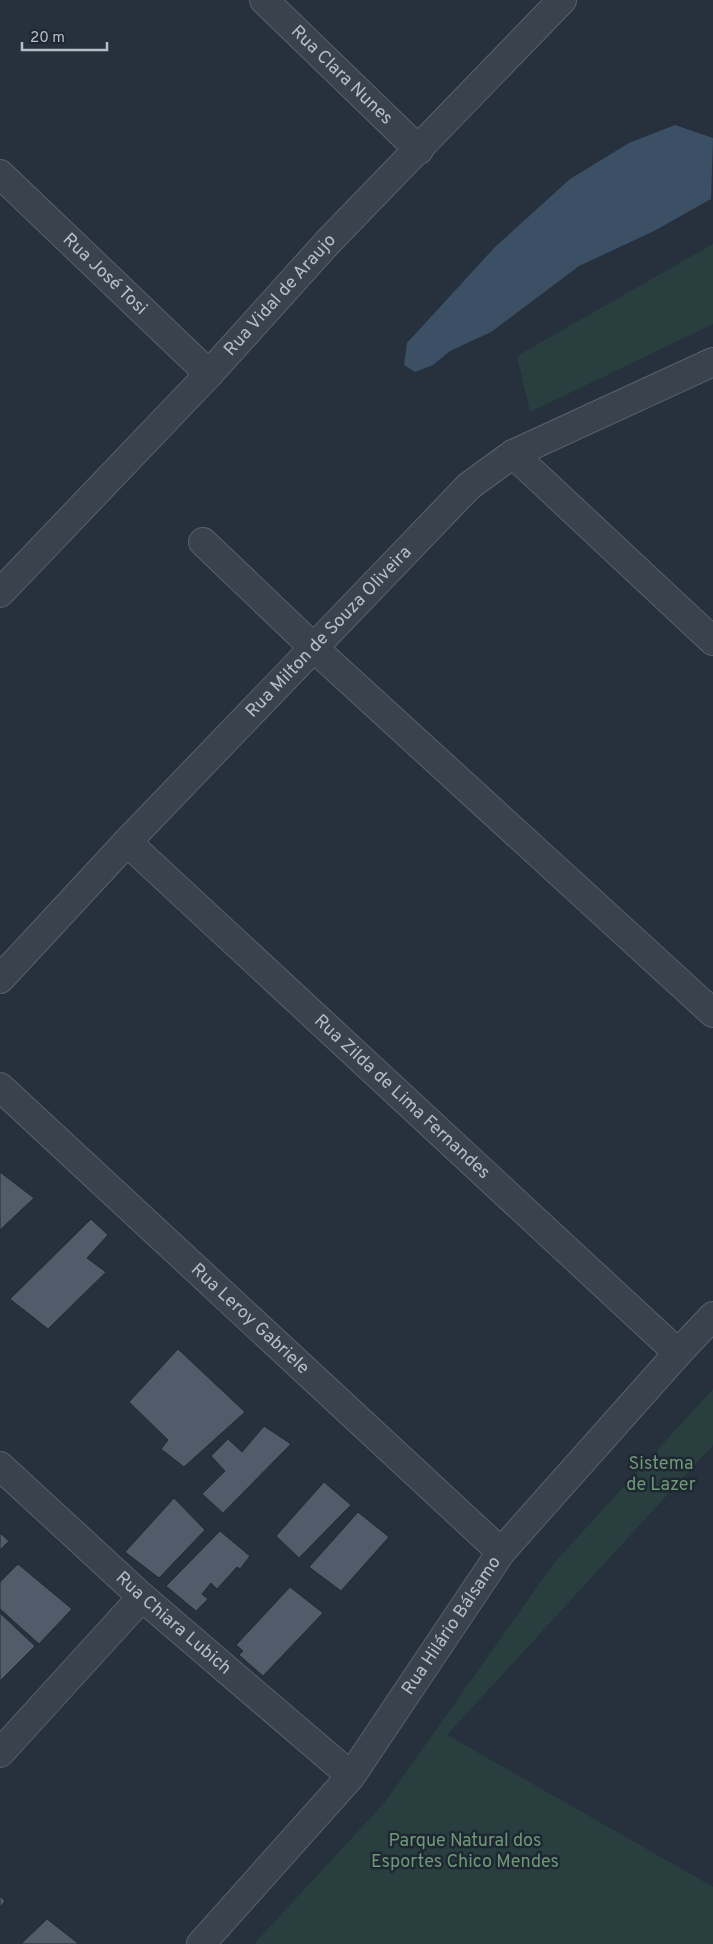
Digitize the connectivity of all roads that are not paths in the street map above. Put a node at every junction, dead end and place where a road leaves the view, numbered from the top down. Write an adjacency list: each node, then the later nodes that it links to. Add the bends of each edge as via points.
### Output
1 (264, 0): 3 (street, Rua Clara Nunes)
2 (562, 0): 3 (street, Rua Vidal de Araujo)
3 (419, 150): 6 (street, Rua Vidal de Araujo, via 327,244)
4 (0, 174): 6 (street, Rua José Tosi)
5 (713, 362): 7 (street, Rua Milton de Souza Oliveira)
6 (209, 374): 9 (street, Rua Vidal de Araujo)
7 (513, 454): 10 (street); 11 (street, Rua Milton de Souza Oliveira, via 469,486)
8 (203, 542): 11 (street)
9 (0, 593)
10 (713, 641)
11 (314, 648): 12 (street, Rua Milton de Souza Oliveira); 14 (street)
12 (127, 842): 13 (street, Rua Milton de Souza Oliveira); 17 (street, Rua Zilda de Lima Fernandes)
13 (0, 979)
14 (713, 1013)
15 (0, 1088): 19 (street, Rua Leroy Gabriele)
16 (713, 1316): 17 (street, Rua Hilário Bálsamo)
17 (678, 1353): 19 (street, Rua Hilário Bálsamo)
18 (0, 1466): 20 (street, Rua Chiara Lubich)
19 (501, 1552): 22 (street, Rua Hilário Bálsamo)
20 (142, 1597): 21 (street); 22 (street, Rua Chiara Lubich)
21 (0, 1754)
22 (351, 1776): 23 (street, Rua Hilário Bálsamo)
23 (201, 1944)

